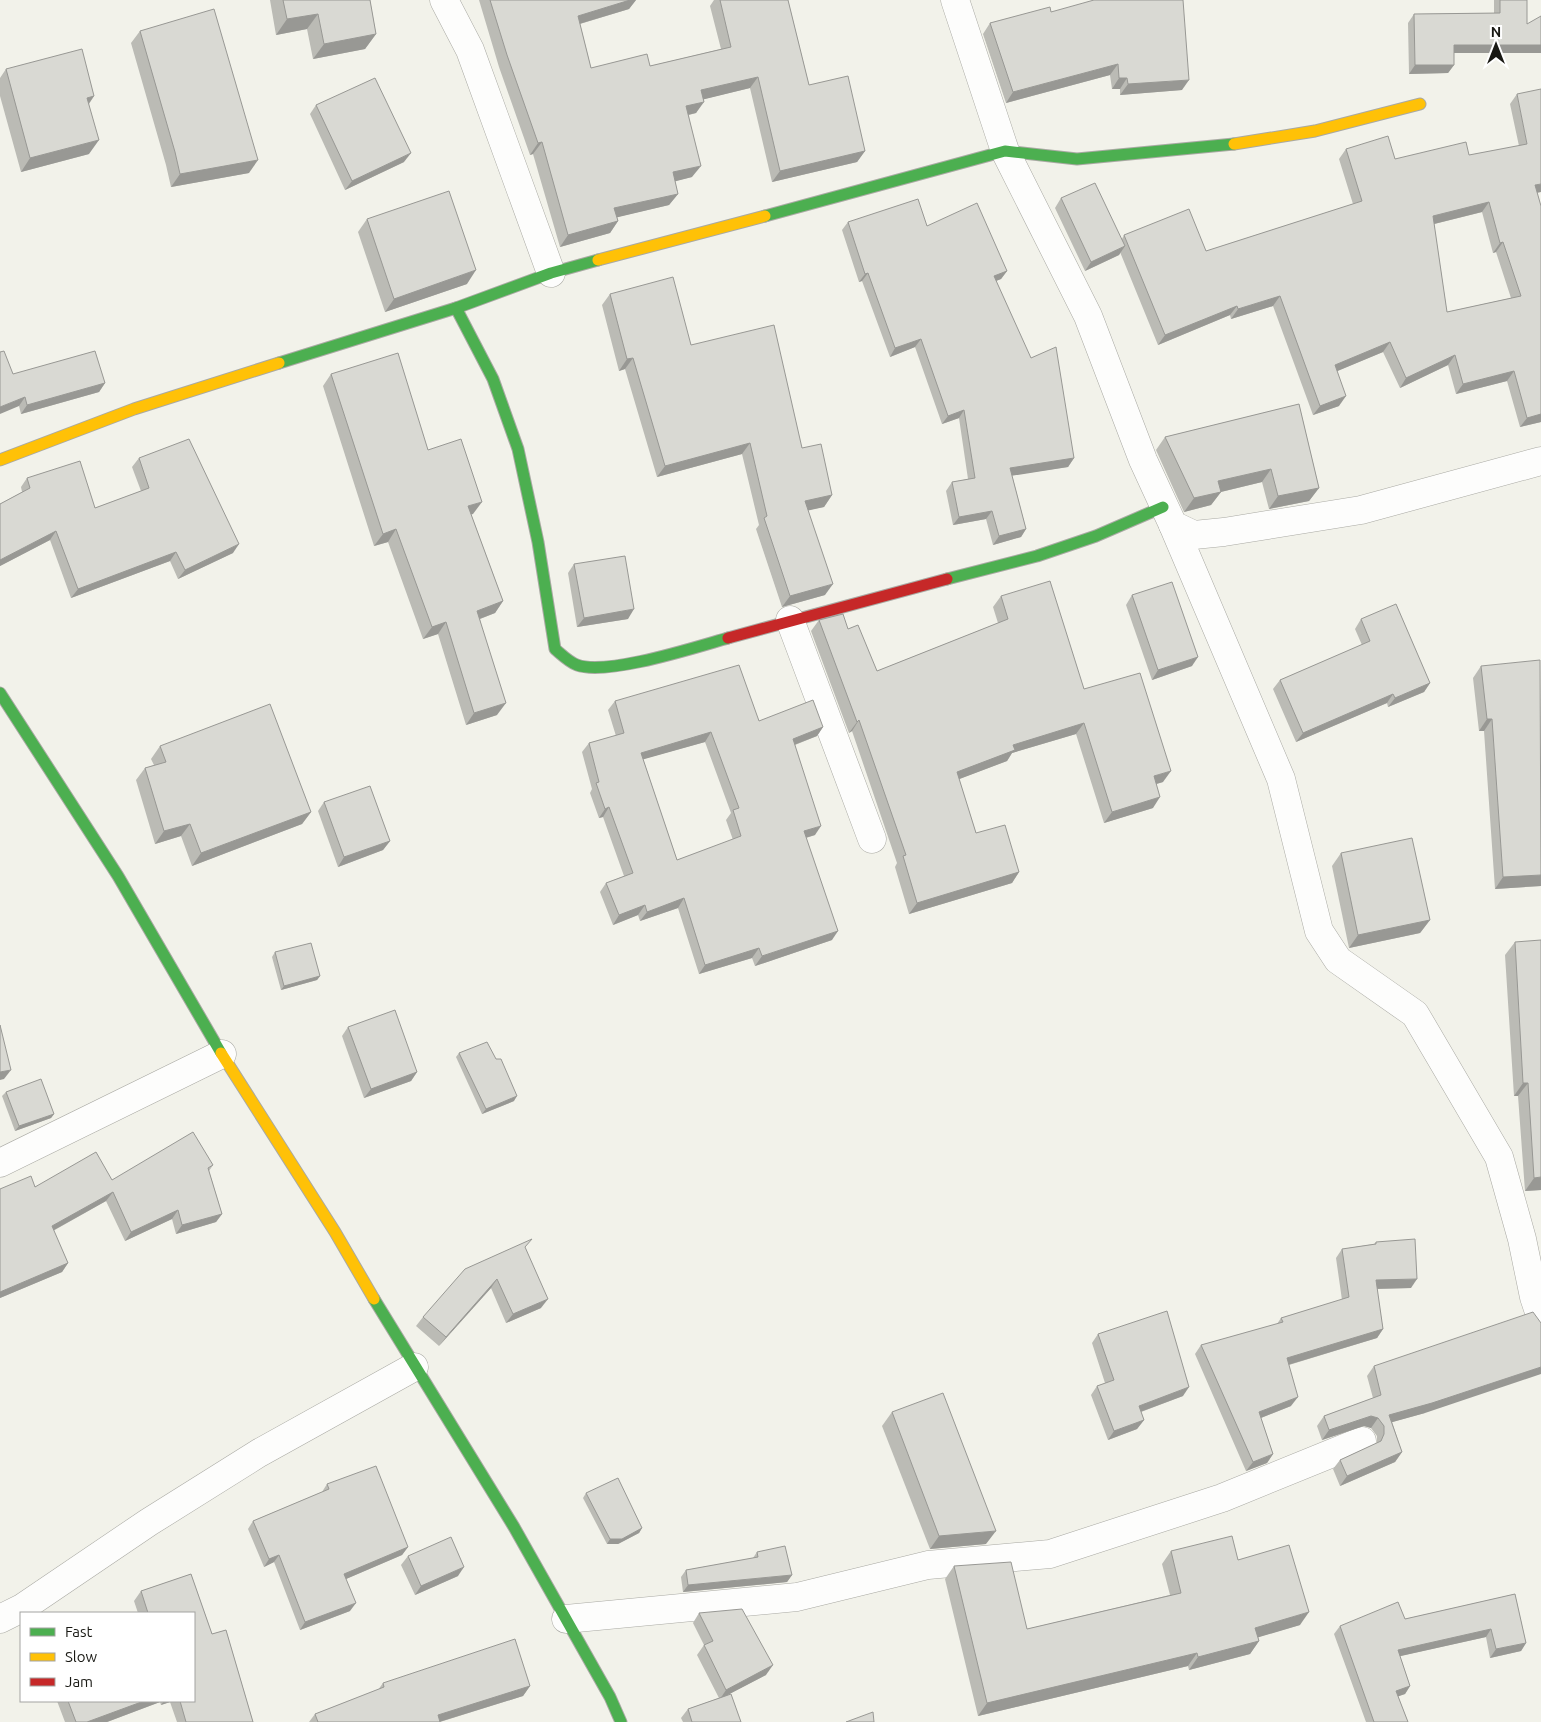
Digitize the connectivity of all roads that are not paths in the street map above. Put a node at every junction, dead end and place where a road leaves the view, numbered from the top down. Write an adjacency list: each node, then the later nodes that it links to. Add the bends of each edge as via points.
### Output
1 (444, 0): 5 (street, via 470,50)
2 (955, 0): 4 (street)
3 (1420, 104): 4 (street, via 1315,131 1208,148 1077,159)
4 (1005, 151): 5 (street); 9 (street, via 1088,316)
5 (551, 273): 6 (street)
6 (456, 308): 7 (street, via 134,409); 10 (street, via 493,379 518,449 556,649 577,665 604,667 654,659)
7 (0, 460)
8 (1541, 462): 9 (street, via 1361,510 1214,533 1194,535)
9 (1168, 516): 10 (street, via 1036,556); 15 (street, via 1281,779 1319,930 1338,960 1415,1014 1499,1157)
10 (790, 620): 12 (street)
11 (0, 693): 13 (street, via 118,876)
12 (872, 839)
13 (222, 1054): 14 (street); 16 (street, via 335,1232)
14 (0, 1163)
15 (1538, 1304)
16 (414, 1367): 18 (street, via 259,1453 22,1608); 19 (street, via 514,1527)
17 (1362, 1441): 19 (street, via 1222,1498 1050,1554 928,1566 798,1597)
18 (0, 1619)
19 (566, 1619): 20 (street)
20 (621, 1722)

